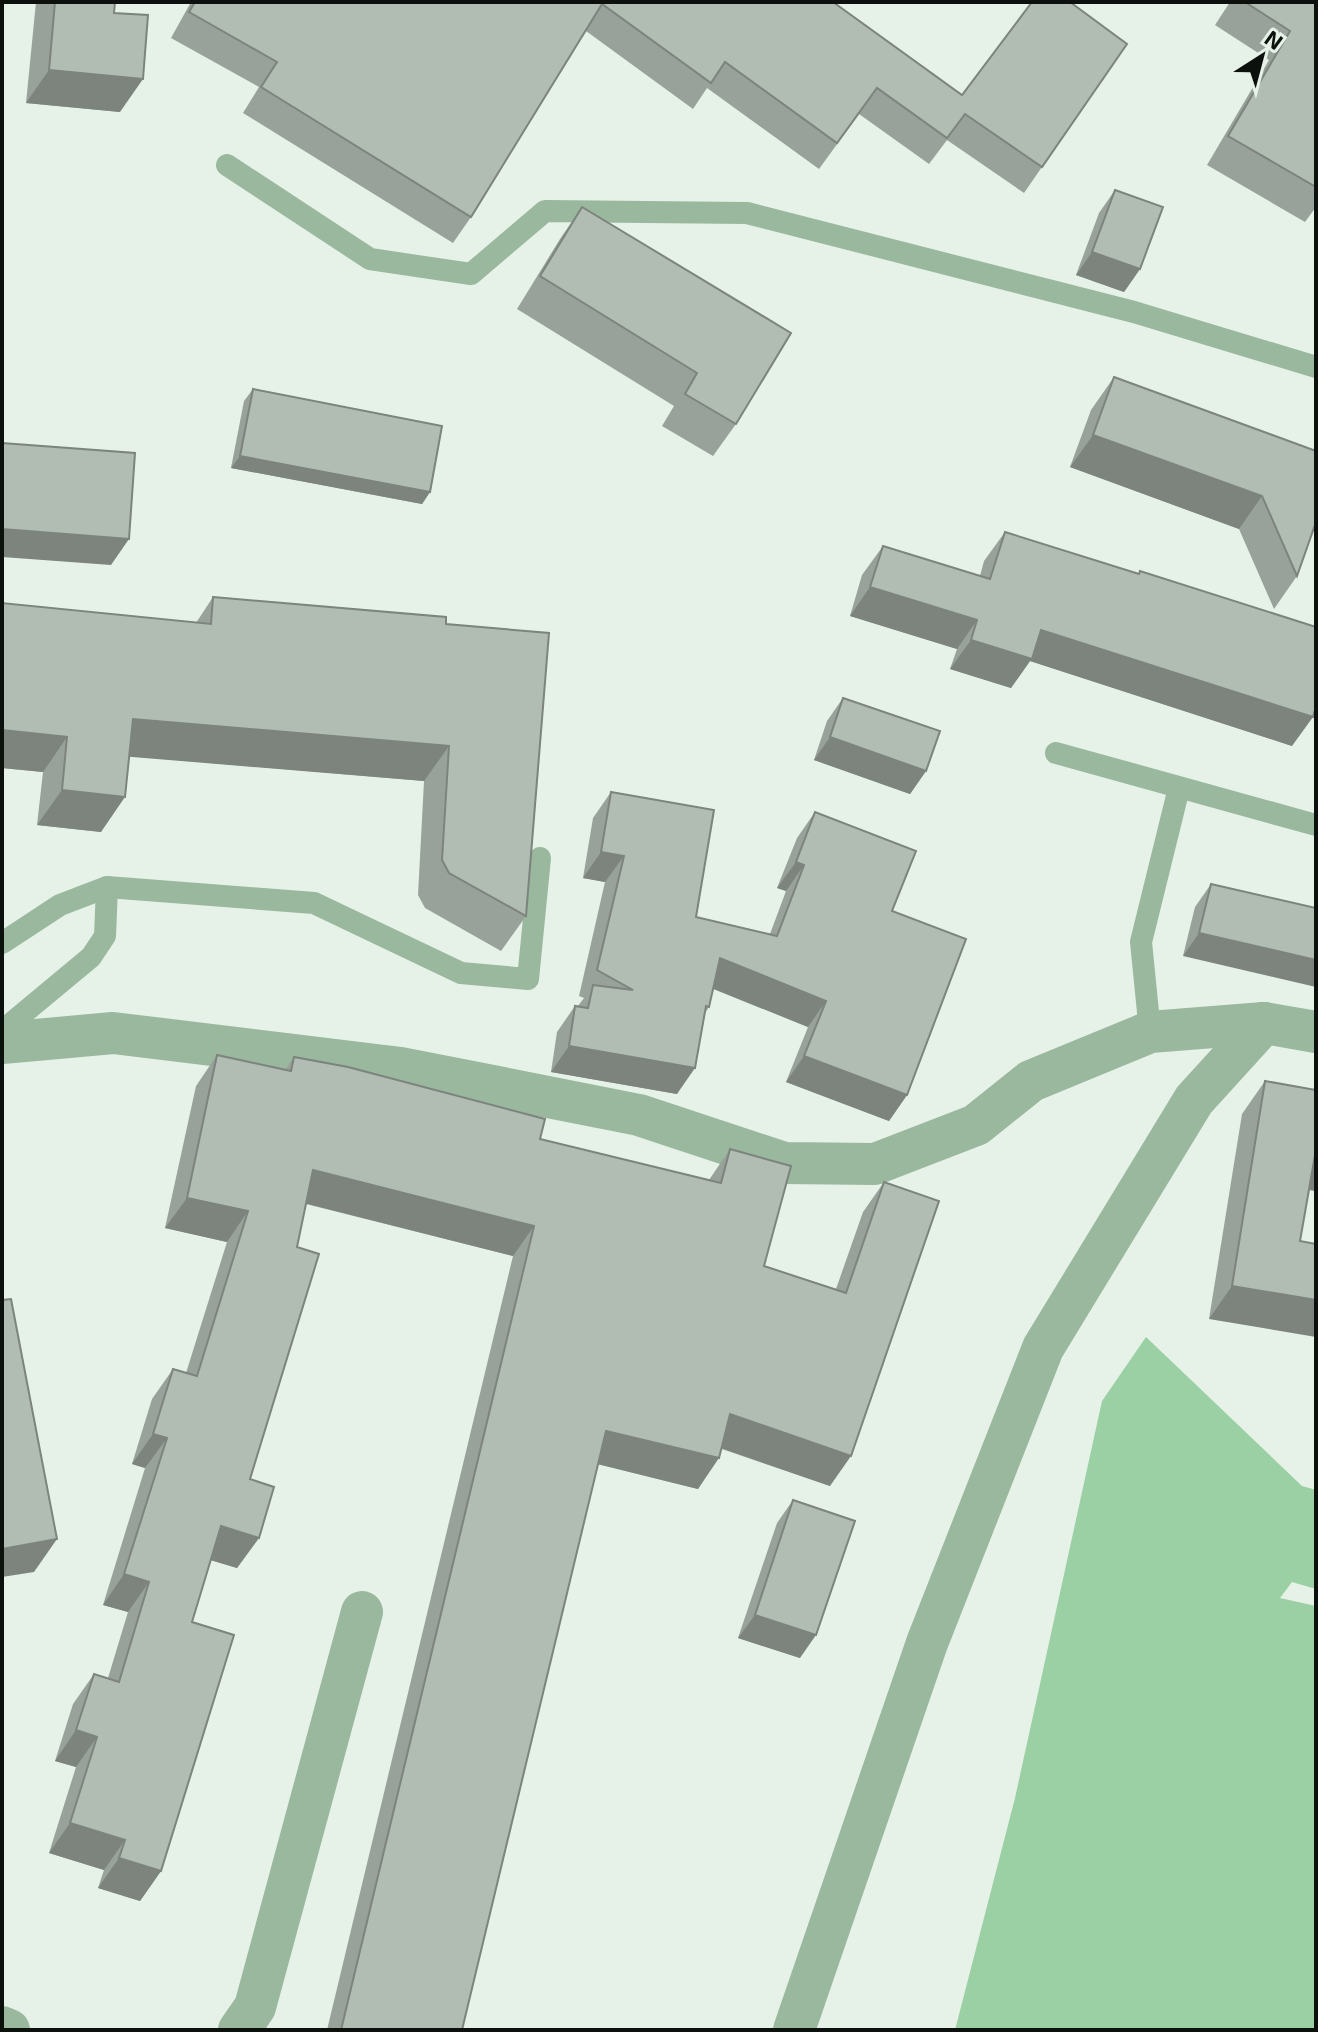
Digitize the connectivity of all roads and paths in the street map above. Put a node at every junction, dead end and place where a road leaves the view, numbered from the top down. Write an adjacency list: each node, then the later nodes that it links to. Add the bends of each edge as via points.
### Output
1 (227, 165): 2 (lane, via 370,259 471,274 545,211 747,213 1134,312)
2 (1316, 367)
3 (1056, 753): 4 (lane)
4 (1179, 788): 5 (lane); 11 (lane, via 1141,942)
5 (1316, 825)
6 (540, 858): 7 (lane, via 528,979 461,973 314,903)
7 (107, 887): 8 (lane, via 60,905); 10 (lane, via 105,936 91,957)
8 (2, 943)
9 (1264, 1023): 11 (street); 12 (street); 18 (street, via 1194,1100 1043,1348 927,1643)
10 (2, 1031)
11 (1150, 1032): 13 (street, via 1031,1081 976,1125 875,1164 784,1163 639,1115 401,1068 113,1033)
12 (1316, 1032)
13 (2, 1043)
14 (362, 1612): 17 (street, via 255,2007)
15 (2, 2027): 16 (street)
16 (9, 2030)
17 (239, 2030)
18 (794, 2030)

